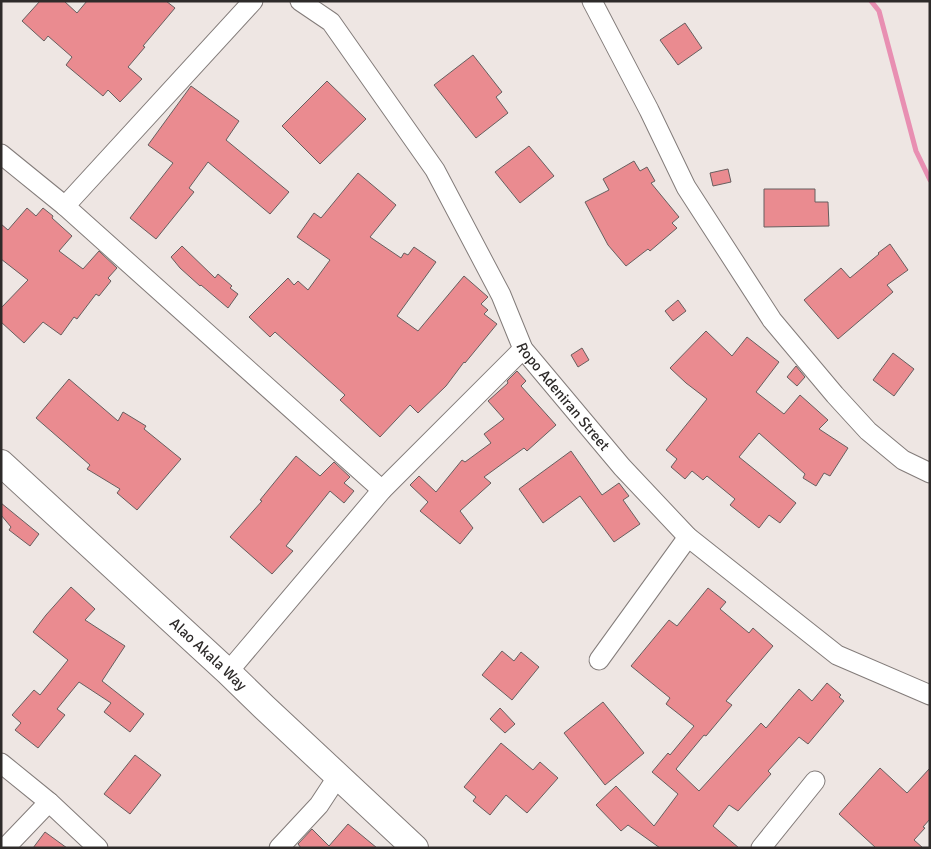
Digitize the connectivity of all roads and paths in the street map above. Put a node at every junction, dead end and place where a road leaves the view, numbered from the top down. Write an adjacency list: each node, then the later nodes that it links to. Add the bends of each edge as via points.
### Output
1 (253, 1): 5 (street)
2 (300, 1): 6 (street, Ropo Adeniran Street, via 331,22 435,170 501,295)
3 (592, 1): 8 (street, via 686,187 772,320 868,431 903,460)
4 (1, 154): 5 (street)
5 (65, 206): 9 (street)
6 (523, 349): 9 (street); 10 (street, Ropo Adeniran Street, via 622,467)
7 (1, 463): 12 (street, Alao Akala Way)
8 (930, 473)
9 (382, 490): 12 (street)
10 (688, 537): 11 (street); 13 (street, Ropo Adeniran Street, via 838,655)
11 (599, 660)
12 (228, 672): 15 (street, Alao Akala Way)
13 (930, 695)
14 (1, 763): 17 (street)
15 (338, 776): 20 (street, via 319,805); 21 (street, Alao Akala Way)
16 (815, 781): 22 (street)
17 (50, 802): 18 (street); 19 (street)
18 (5, 848)
19 (98, 848)
20 (279, 848)
21 (415, 848)
22 (761, 848)

